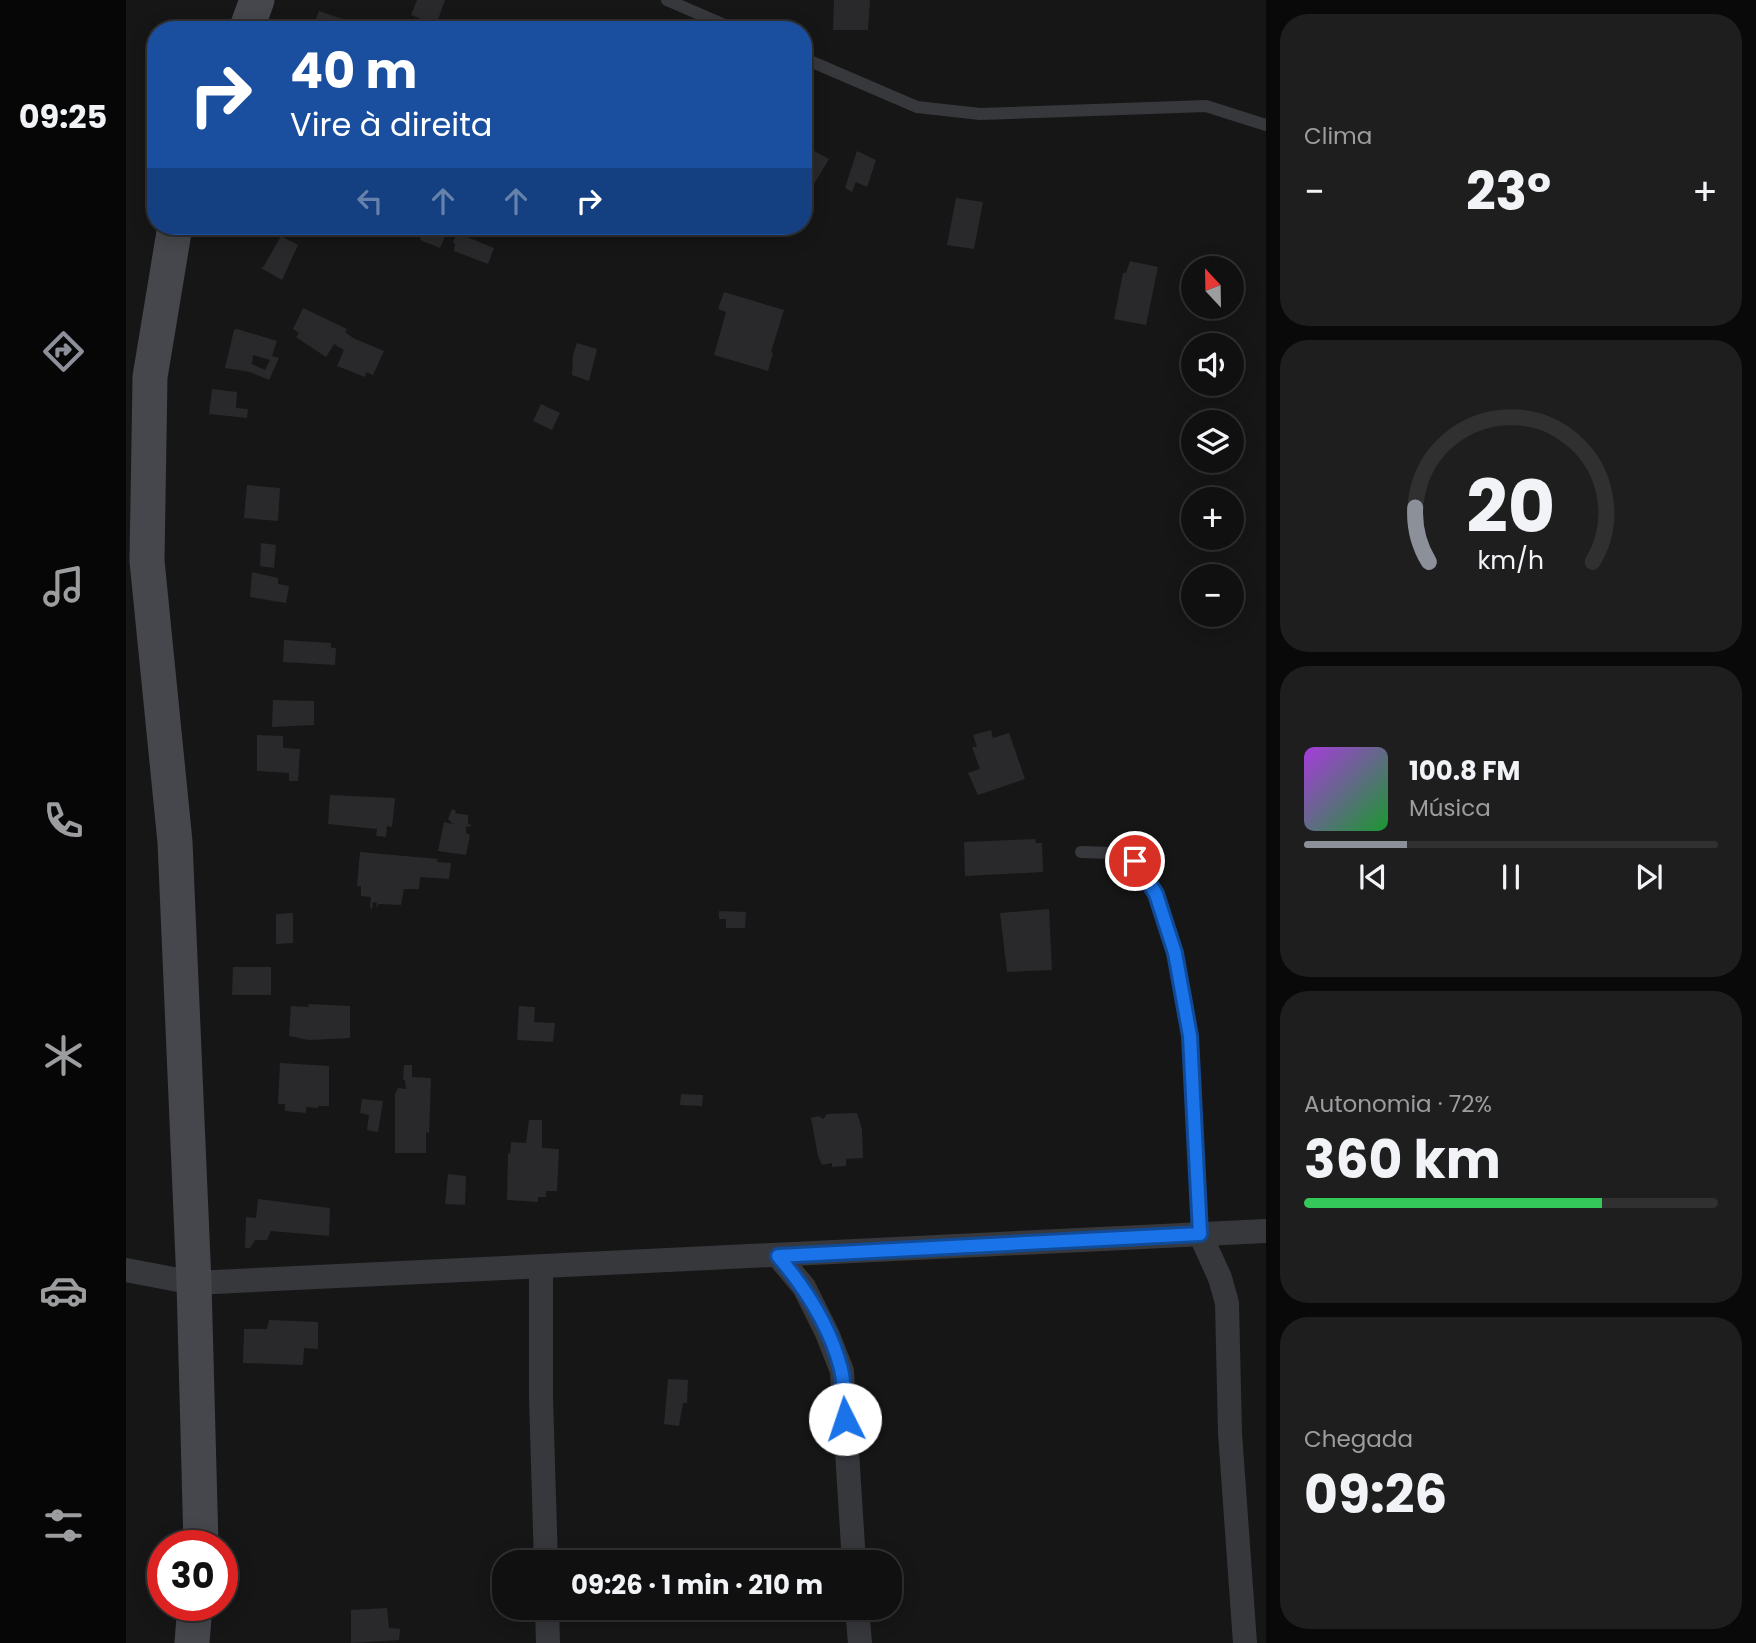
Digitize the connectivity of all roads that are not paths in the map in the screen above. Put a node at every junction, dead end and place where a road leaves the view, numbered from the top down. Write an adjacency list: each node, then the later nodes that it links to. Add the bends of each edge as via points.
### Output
1 (257, 0): 3 (street)
2 (667, 0): 4 (lane)
3 (249, 21)
4 (715, 21)
5 (812, 62): 6 (lane, via 917,107 980,114 1206,106)
6 (1266, 125)
7 (174, 235): 14 (street, via 150,377 147,561 174,842)
8 (1081, 852): 10 (lane, via 1112,853 1135,861 1156,894 1175,953 1190,1036)
9 (1266, 1231): 10 (street)
10 (1200, 1234): 11 (street); 24 (street, via 1227,1303 1230,1433)
11 (778, 1256): 12 (street); 17 (street, via 804,1287 842,1371)
12 (541, 1268): 14 (street); 16 (street)
13 (126, 1270): 14 (street)
14 (194, 1283): 15 (street)
15 (201, 1530)
16 (546, 1550)
17 (853, 1550)
18 (547, 1620): 22 (street)
19 (858, 1620): 23 (street)
20 (194, 1621): 21 (street)
21 (192, 1643)
22 (548, 1643)
23 (860, 1643)
24 (1245, 1643)

